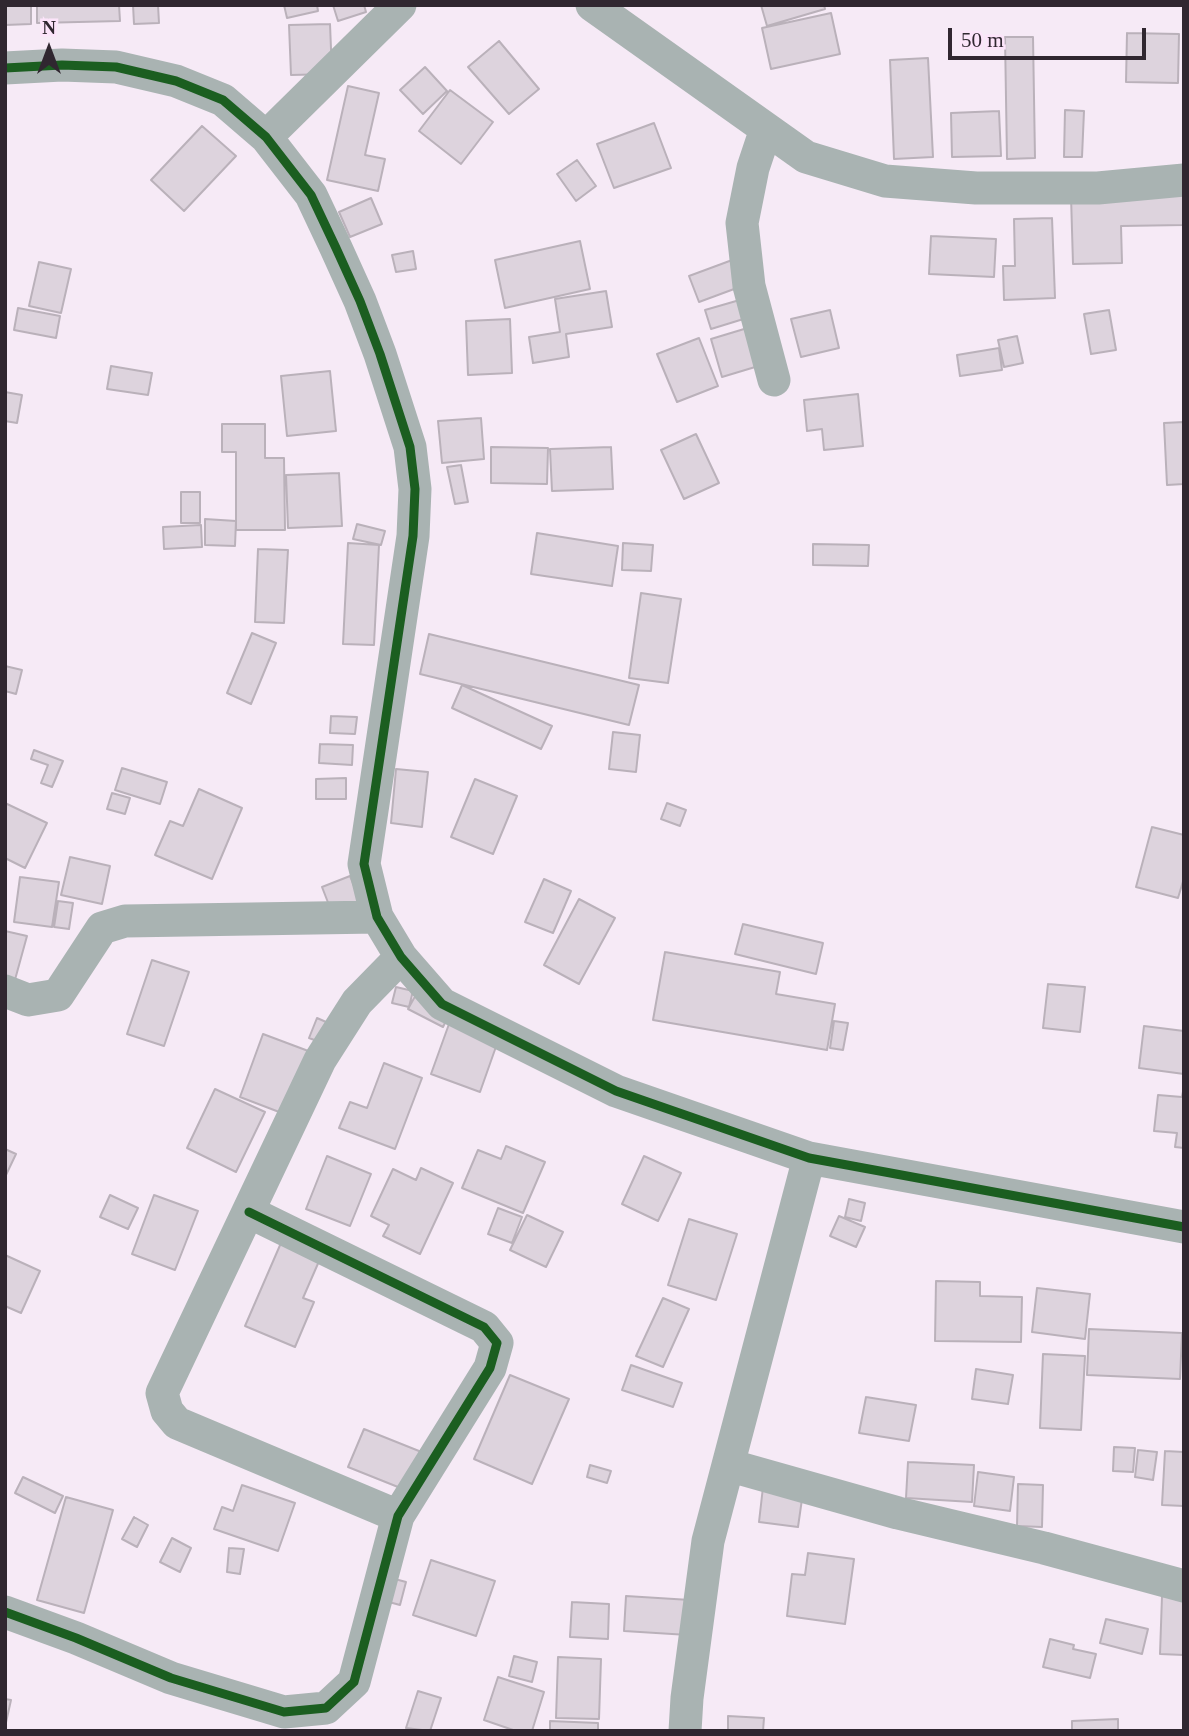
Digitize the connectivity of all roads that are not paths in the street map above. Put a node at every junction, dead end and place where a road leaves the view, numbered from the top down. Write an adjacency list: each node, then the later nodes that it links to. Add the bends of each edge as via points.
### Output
1 (400, 5): 5 (street)
2 (592, 5): 4 (street)
3 (5, 68): 5 (street, via 116,67 176,81 223,100)
4 (766, 129): 6 (street, via 806,157 885,181 976,188 1098,188); 7 (street, via 742,223 749,286)
5 (266, 137): 8 (street, via 311,195 336,248 380,354 410,447 415,489 413,537 363,864)
6 (1184, 180)
7 (775, 380)
8 (377, 917): 9 (street); 10 (street, via 125,921 102,928 58,995 28,1000)
9 (401, 957): 11 (street, via 442,1004 616,1091); 12 (street, via 357,1002 320,1060)
10 (5, 991)
11 (809, 1158): 13 (street); 14 (street)
12 (249, 1212): 15 (street, via 162,1393 167,1411 177,1423); 15 (street, via 484,1327 497,1343 490,1368)
13 (1184, 1227)
14 (728, 1465): 16 (street); 18 (street, via 708,1541)
15 (398, 1517): 17 (street, via 354,1682 326,1708 284,1712 171,1678)
16 (1184, 1586)
17 (5, 1612)
18 (685, 1731)

